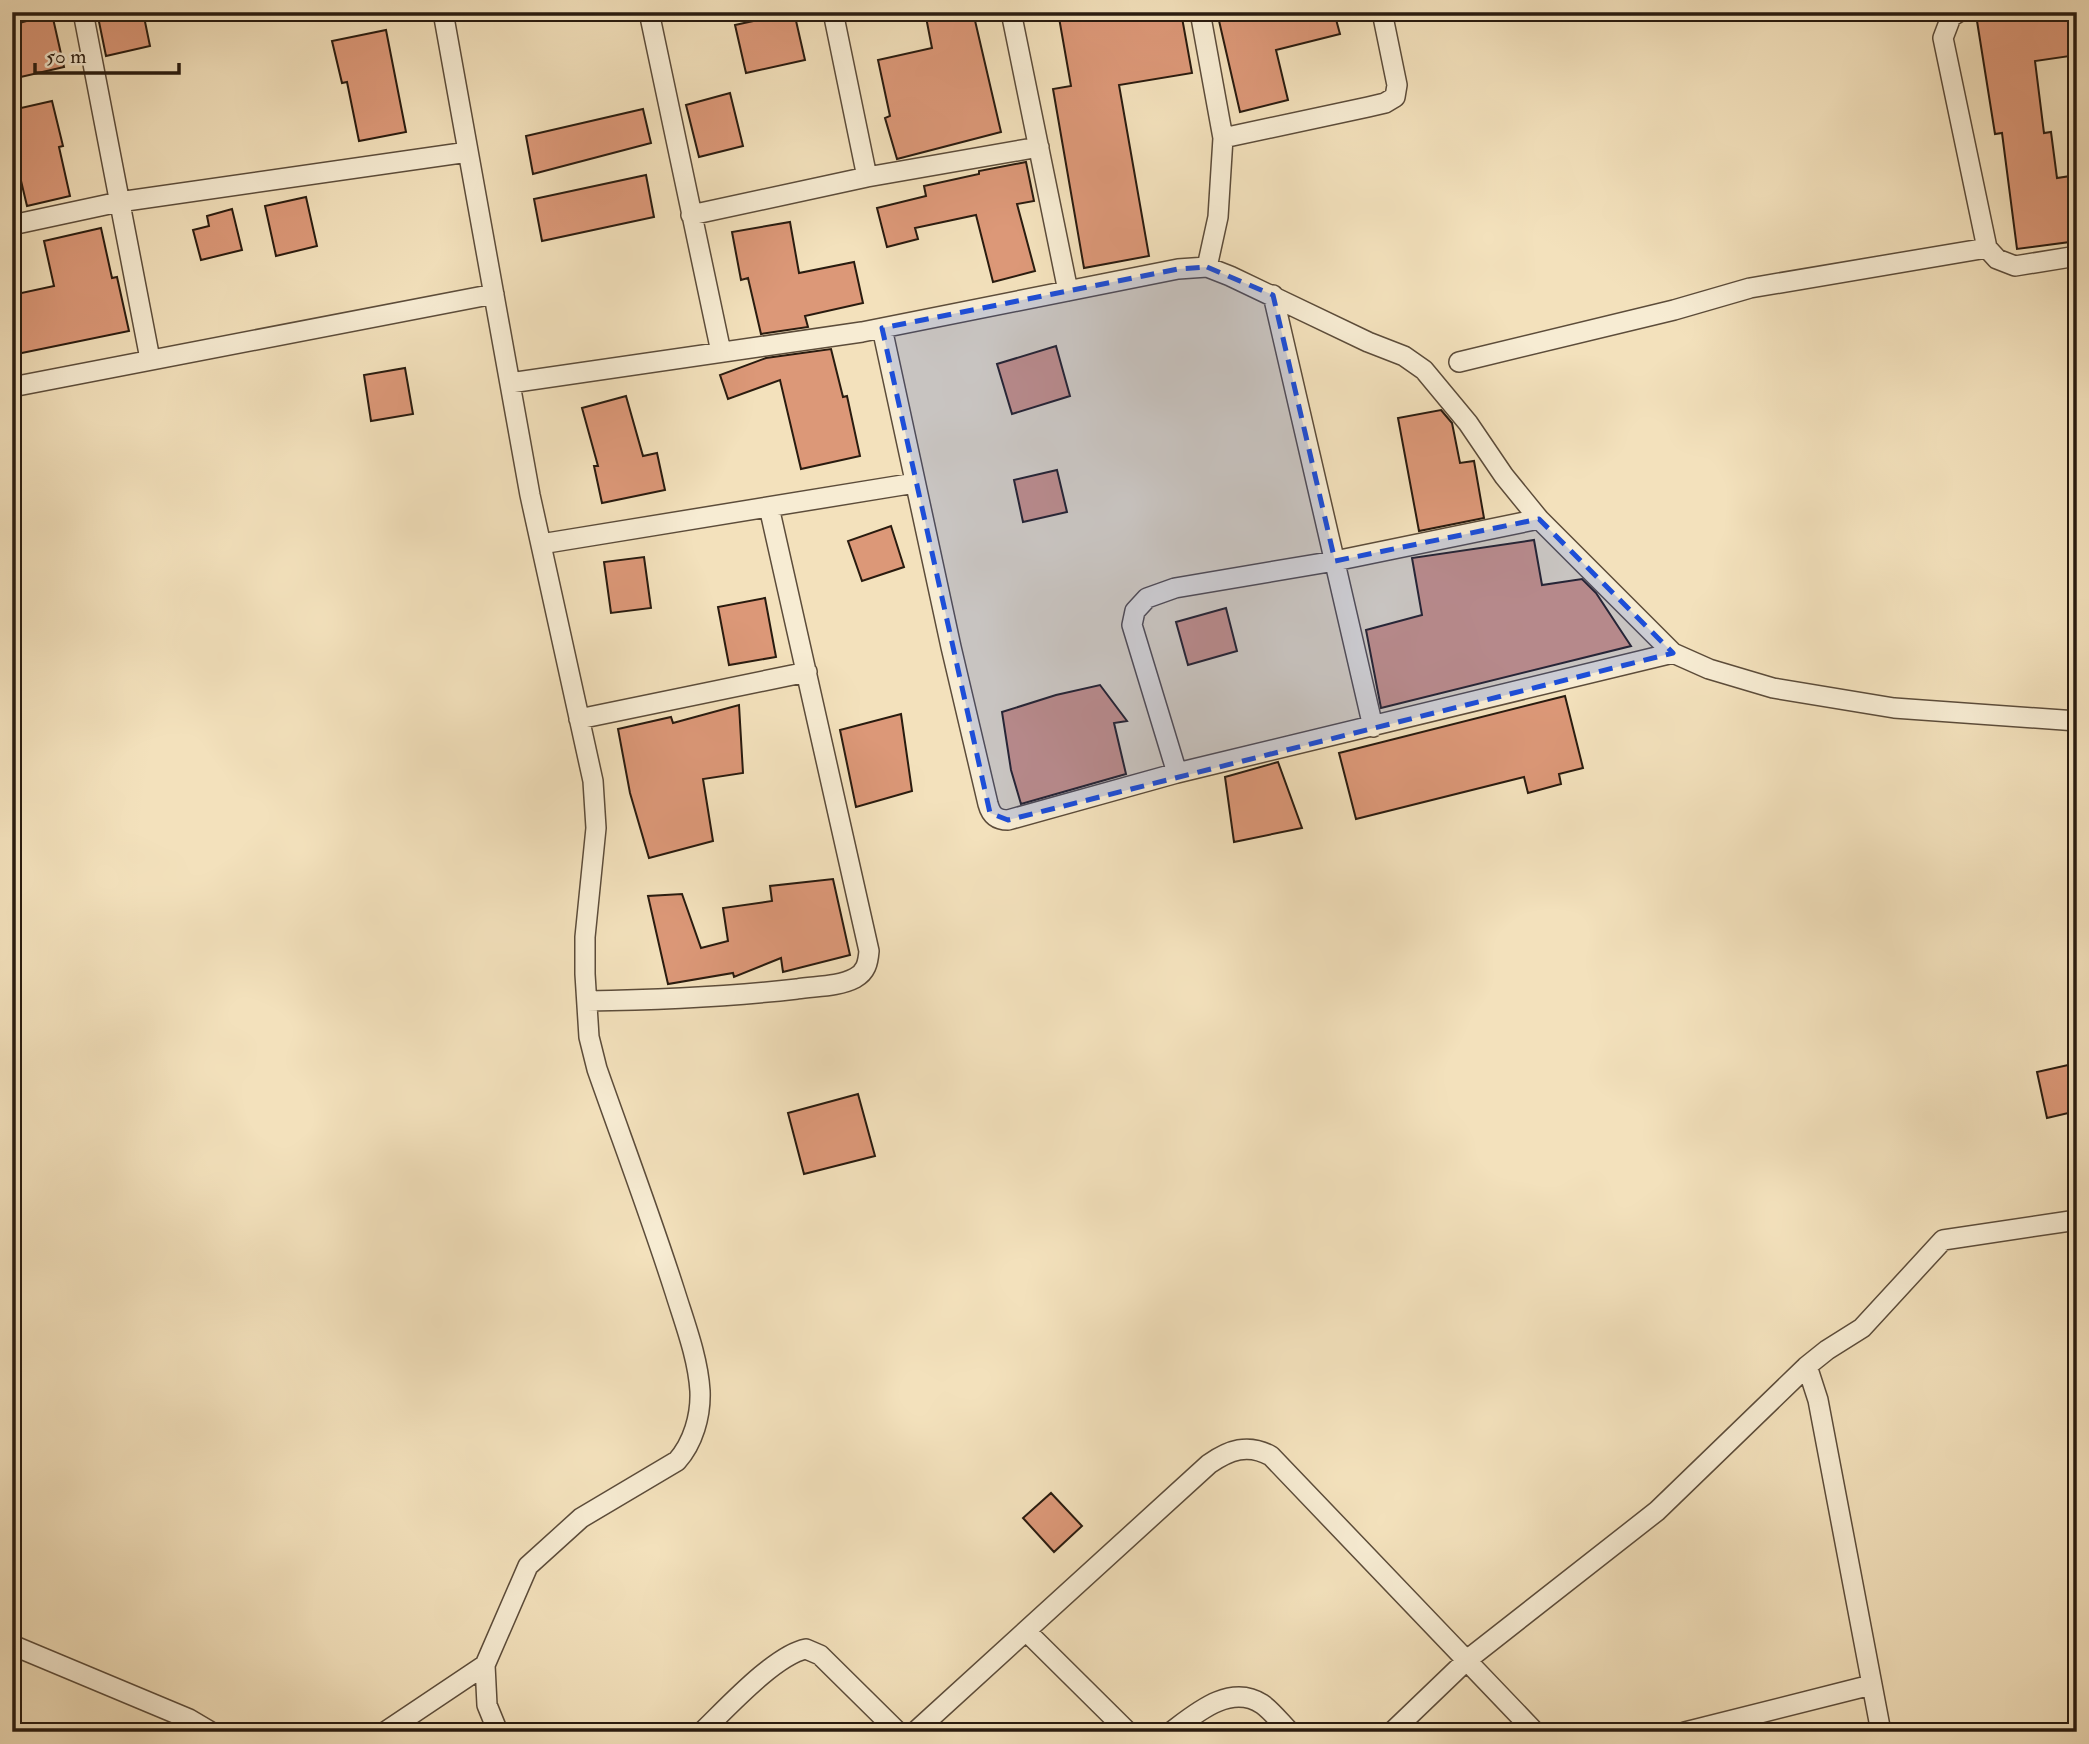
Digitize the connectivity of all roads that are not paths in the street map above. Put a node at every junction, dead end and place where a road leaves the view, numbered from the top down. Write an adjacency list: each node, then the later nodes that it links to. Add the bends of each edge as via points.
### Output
1 (83, 12): 13 (street)
2 (443, 12): 11 (street)
3 (649, 12): 14 (street)
4 (833, 12): 12 (street)
5 (1011, 12): 10 (street)
6 (1200, 12): 9 (street)
7 (1382, 12): 9 (street, via 1397,85 1395,97 1385,103)
8 (1959, 12): 16 (street, via 1951,17 1943,38)
9 (1223, 138): 18 (street, via 1218,217)
10 (1039, 147): 12 (street); 19 (street)
11 (468, 152): 13 (street); 20 (street)
12 (867, 177): 14 (street)
13 (119, 202): 15 (street); 24 (street)
14 (691, 215): 23 (street)
15 (12, 225)
16 (1987, 248): 17 (street, via 1997,260 2015,267); 25 (street, via 1749,288)
17 (2077, 256)
18 (1208, 267): 19 (street); 21 (street)
19 (1068, 291): 22 (street)
20 (494, 295): 24 (street); 26 (street)
21 (1273, 295): 30 (street, via 1404,356 1424,370); 32 (street)
22 (882, 328): 23 (street); 28 (street)
23 (721, 352): 26 (street)
24 (150, 359): 27 (street)
25 (1459, 362)
26 (510, 383): 31 (street)
27 (12, 387)
28 (915, 483): 29 (street); 38 (street, via 990,813 1009,820)
29 (769, 507): 31 (street); 34 (street)
30 (1539, 519): 32 (street); 33 (street)
31 (541, 544): 35 (street)
32 (1335, 561): 37 (street); 38 (street, via 1175,589 1147,598 1135,611 1132,625)
33 (1673, 653): 36 (street, via 1773,688 1894,708); 37 (street)
34 (807, 672): 35 (street); 39 (street, via 869,951 864,971 842,983 757,993)
35 (579, 719): 39 (street, via 593,781 596,828 585,937)
36 (2077, 721)
37 (1373, 727): 38 (street)
38 (1177, 773)
39 (587, 1001): 45 (street, via 597,1069 687,1331 700,1392 698,1415 692,1438 677,1461 581,1518 528,1566)
40 (2077, 1220): 41 (street, via 1943,1240 1862,1328)
41 (1807, 1366): 44 (street, via 1657,1511); 46 (street, via 1818,1400)
42 (1026, 1631): 44 (street, via 1209,1464 1230,1452 1250,1449 1271,1456); 52 (street); 53 (street)
43 (12, 1645): 47 (street)
44 (1466, 1660): 56 (street); 57 (street)
45 (485, 1665): 48 (street); 49 (street, via 487,1705)
46 (1871, 1685): 58 (street); 59 (street)
47 (211, 1732)
48 (385, 1732)
49 (498, 1732)
50 (702, 1732): 51 (street, via 770,1670 806,1649 820,1654)
51 (898, 1732)
52 (915, 1732)
53 (1128, 1732)
54 (1171, 1732): 55 (street, via 1212,1703 1237,1698 1264,1706)
55 (1290, 1732)
56 (1392, 1732)
57 (1535, 1732)
58 (1685, 1732)
59 (1881, 1732)

